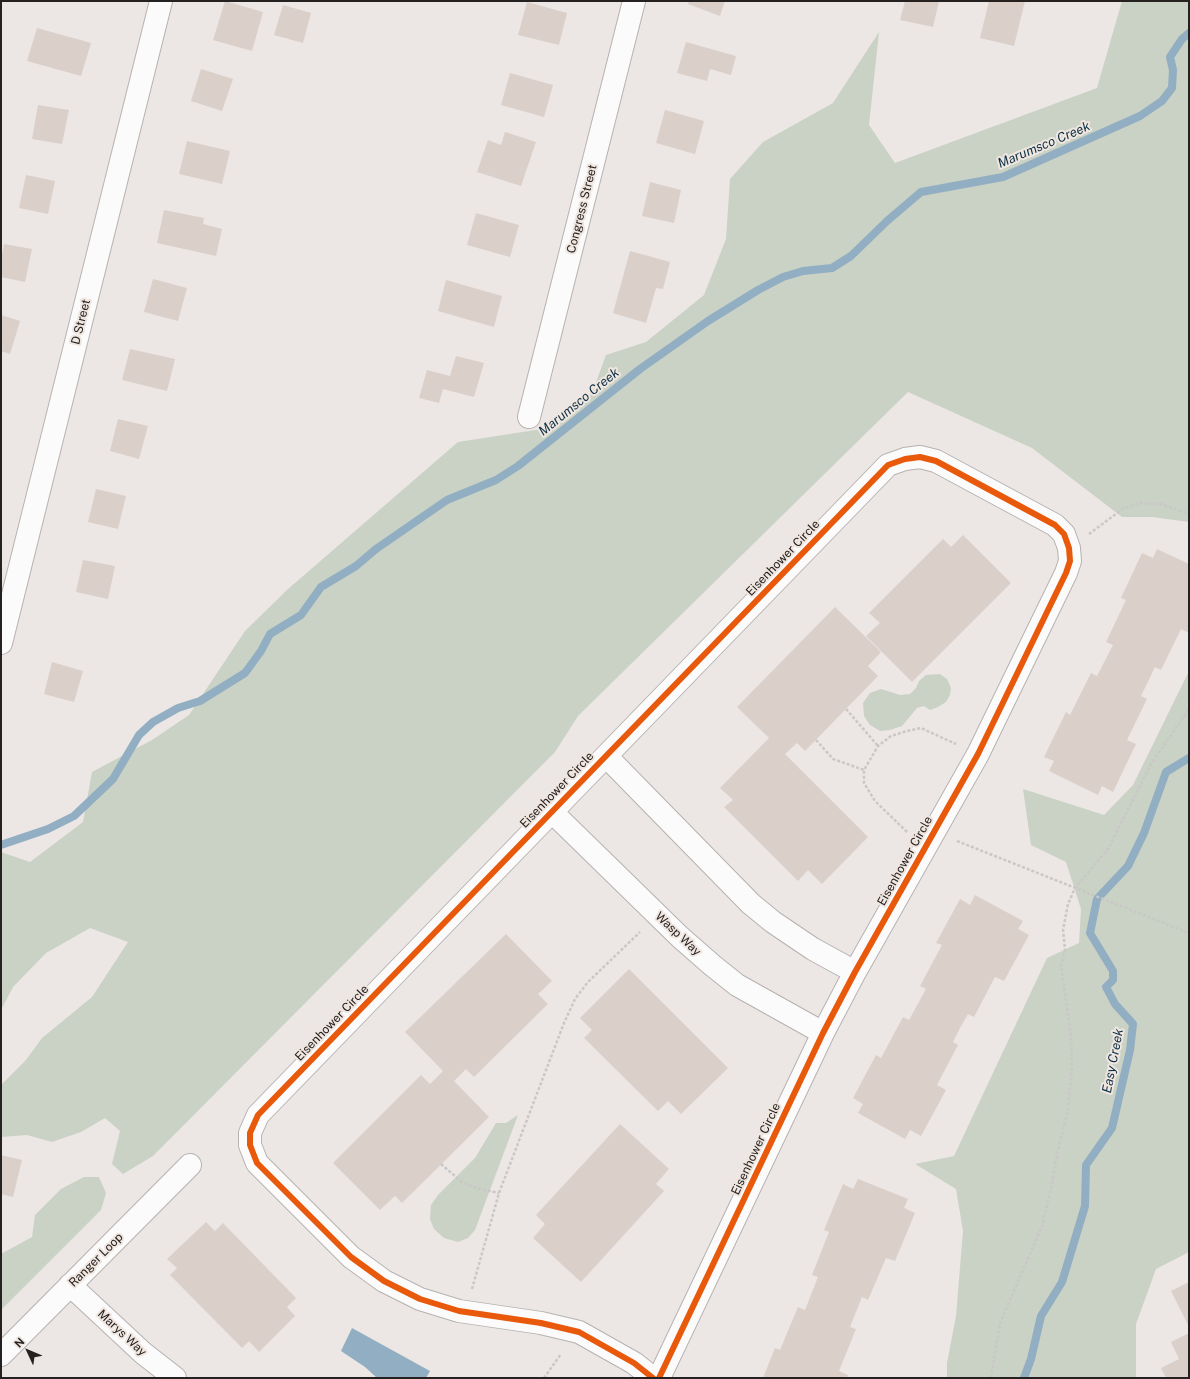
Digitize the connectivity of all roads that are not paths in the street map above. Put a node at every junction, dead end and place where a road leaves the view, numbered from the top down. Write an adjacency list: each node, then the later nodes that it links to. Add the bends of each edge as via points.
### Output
1 (161, 1): 4 (street, D Street)
2 (634, 1): 3 (street, Congress Street)
3 (529, 417)
4 (1, 643)
5 (606, 756): 6 (street, Eisenhower Circle); 7 (street, via 751,904 813,949); 7 (street, Eisenhower Circle, via 888,465 920,457 936,461 1055,524 1064,534 1069,548 1070,561 1066,573 978,754)
6 (552, 812): 8 (street, Wasp Way, via 680,937 737,985); 13 (street, Eisenhower Circle, via 258,1115 250,1133 250,1145 257,1163 351,1257 384,1281 420,1299 466,1312 541,1323 578,1332 634,1363)
7 (855, 972): 8 (street, Eisenhower Circle)
8 (823, 1033): 14 (street, Eisenhower Circle)
9 (190, 1165): 10 (street, Ranger Loop)
10 (70, 1285): 11 (street, Ranger Loop); 12 (street, Marys Way, via 143,1353)
11 (1, 1355)
12 (175, 1378)
13 (653, 1378)
14 (659, 1378)

